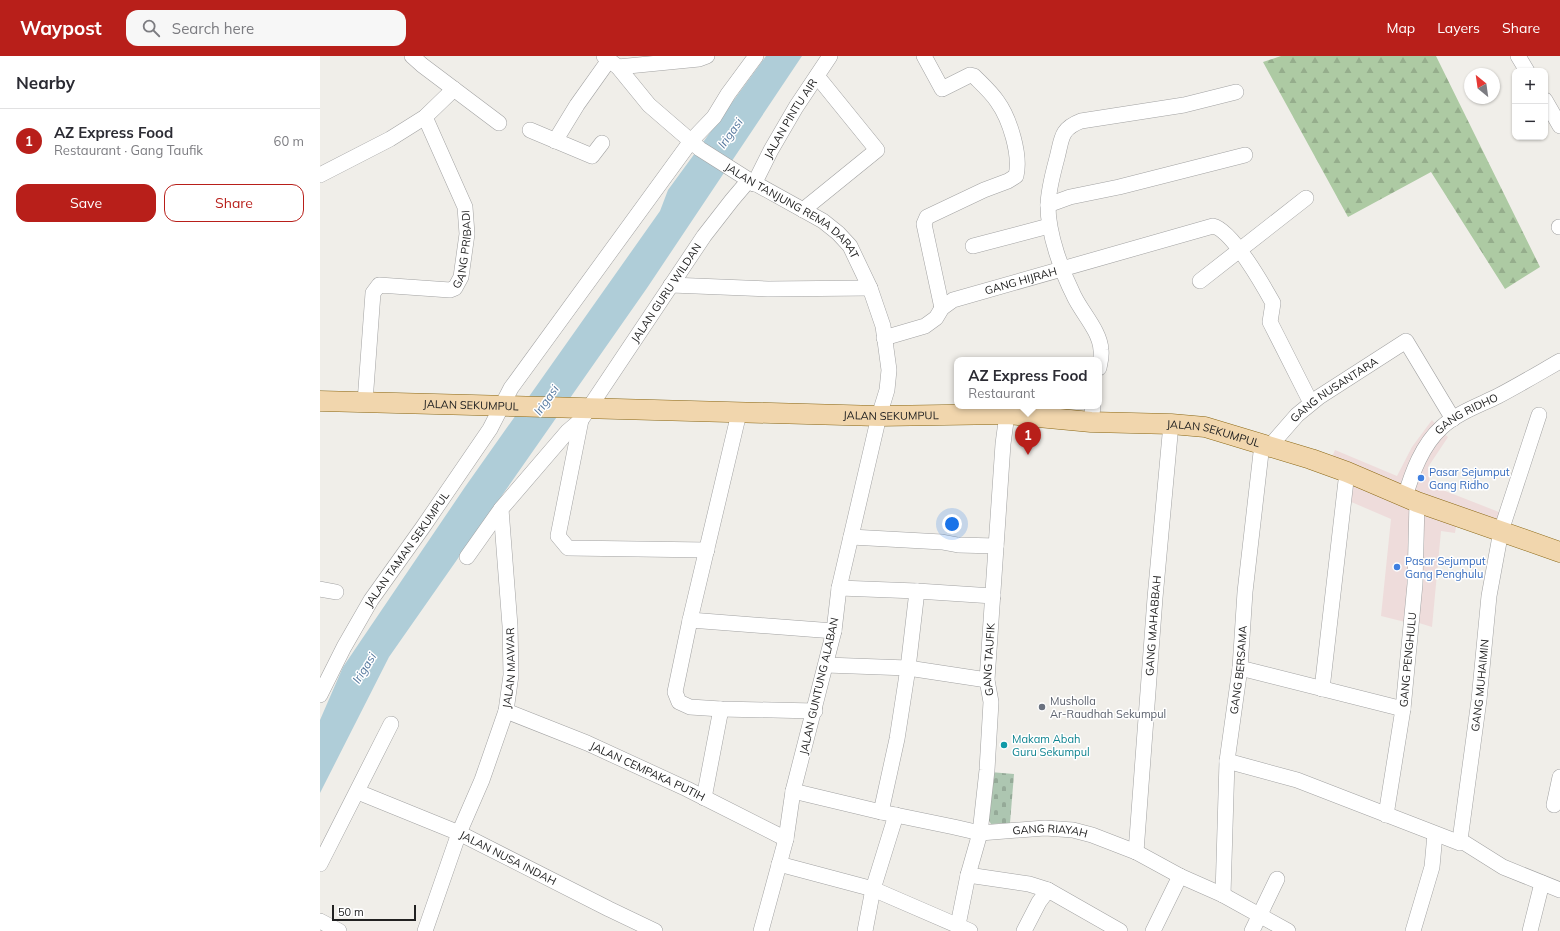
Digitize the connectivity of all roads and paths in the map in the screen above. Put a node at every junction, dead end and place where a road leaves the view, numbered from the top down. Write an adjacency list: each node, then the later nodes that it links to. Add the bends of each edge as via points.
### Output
1 (412, 56): 10 (street)
2 (707, 56): 7 (street, via 699,59)
3 (756, 56): 19 (street, JALAN TAMAN SEKUMPUL)
4 (830, 56): 9 (street, JALAN PINTU AIR)
5 (924, 56): 33 (street, via 942,89 970,75 974,76 998,102 1006,116 1016,149 1016,176 925,220)
6 (1518, 56): 8 (street)
7 (611, 61): 17 (street, via 577,105); 19 (street, JALAN TANJUNG REMA DARAT, via 649,105)
8 (1525, 68)
9 (817, 76): 22 (street, JALAN PINTU AIR); 25 (street, via 877,150)
10 (454, 90): 13 (street); 14 (street)
11 (1236, 92): 24 (street, via 1071,125 1063,132)
12 (1547, 104): 15 (street)
13 (425, 117): 21 (street, via 390,139); 40 (street, GANG PRIBADI, via 465,207 467,234 461,277 455,288 450,290 379,285 376,288 373,293)
14 (499, 123)
15 (1560, 126)
16 (530, 130): 17 (street)
17 (555, 141): 18 (street, via 592,156)
18 (602, 143)
19 (696, 145): 22 (street, JALAN TANJUNG REMA DARAT); 42 (street, JALAN TAMAN SEKUMPUL, via 516,382)
20 (1245, 155): 24 (street, via 1070,197)
21 (320, 175)
22 (749, 180): 25 (street, JALAN TANJUNG REMA DARAT); 31 (street, JALAN GURU WILDAN, via 704,236)
23 (1306, 198): 28 (street)
24 (1048, 205): 26 (street)
25 (803, 210): 32 (street, JALAN TANJUNG REMA DARAT, via 823,221 850,246)
26 (1049, 226): 27 (street); 29 (street)
27 (973, 246)
28 (1240, 250): 29 (street, via 1222,229 1213,226); 30 (street); 41 (street, via 1273,303 1270,322)
29 (1062, 270): 33 (street, GANG HIJRAH, via 953,300); 35 (street, GANG HIJRAH, via 1074,297 1096,332 1102,351)
30 (1200, 281)
31 (671, 285): 32 (street, via 768,289); 43 (street, JALAN GURU WILDAN)
32 (870, 288): 34 (street, JALAN TANJUNG REMA DARAT, via 883,326)
33 (942, 308): 34 (street, GANG HIJRAH, via 936,318 925,326)
34 (884, 338): 47 (street, JALAN TANJUNG REMA DARAT, via 889,370 887,390)
35 (1101, 357)
36 (1560, 361): 37 (street, GANG RIDHO)
37 (1545, 369): 38 (street); 49 (street, GANG RIDHO)
38 (1560, 375)
39 (320, 401): 40 (main road, JALAN SEKUMPUL)
40 (365, 402): 42 (main road, JALAN SEKUMPUL)
41 (1311, 403): 49 (street, GANG NUSANTARA, via 1406,340); 51 (street, GANG NUSANTARA)
42 (509, 407): 43 (main road, JALAN SEKUMPUL); 73 (street, JALAN TAMAN SEKUMPUL, via 490,429 371,600)
43 (579, 412): 44 (main road, JALAN SEKUMPUL); 54 (street, via 568,431); 58 (street, via 558,536 568,548)
44 (740, 413): 47 (main road, JALAN SEKUMPUL); 58 (street)
45 (1007, 414): 46 (main road, JALAN SEKUMPUL); 47 (main road, JALAN SEKUMPUL); 57 (street, GANG TAUFIK)
46 (1092, 414): 50 (main road, JALAN SEKUMPUL)
47 (879, 416): 56 (street, JALAN GUNTUNG ALABAN)
48 (1539, 416): 55 (street, GANG MUHAIMIN)
49 (1453, 419): 53 (street, GANG RIDHO, via 1436,433 1414,470)
50 (1171, 424): 51 (main road, JALAN SEKUMPUL, via 1205,427); 93 (street, GANG MAHABBAH)
51 (1266, 445): 52 (main road, JALAN SEKUMPUL); 70 (street, GANG BERSAMA, via 1245,592)
52 (1347, 472): 53 (main road, JALAN SEKUMPUL); 72 (street)
53 (1411, 500): 55 (main road, JALAN SEKUMPUL); 74 (street, GANG PENGHULU, via 1415,584)
54 (501, 509): 60 (street); 76 (street, JALAN MAWAR, via 511,668)
55 (1501, 531): 59 (main road, JALAN SEKUMPUL); 92 (street, GANG MUHAIMIN, via 1489,596 1479,700)
56 (851, 537): 57 (street); 61 (street, JALAN GUNTUNG ALABAN)
57 (996, 546): 65 (street, GANG TAUFIK)
58 (707, 550): 66 (street)
59 (1560, 552)
60 (467, 557)
61 (839, 588): 63 (street); 67 (street, JALAN GUNTUNG ALABAN)
62 (320, 589): 64 (street)
63 (917, 590): 65 (street); 69 (street)
64 (336, 592)
65 (993, 596): 71 (street, GANG TAUFIK)
66 (690, 620): 67 (street); 75 (street, via 675,692 677,699 690,707)
67 (834, 631): 68 (street, JALAN GUNTUNG ALABAN)
68 (826, 665): 69 (street); 77 (street, JALAN GUNTUNG ALABAN)
69 (908, 668): 71 (street); 85 (street, via 897,739)
70 (1240, 668): 72 (street); 79 (street, GANG BERSAMA)
71 (987, 680): 89 (street, GANG TAUFIK, via 991,702)
72 (1322, 689): 74 (street)
73 (320, 695)
74 (1403, 708): 87 (street, GANG PENGHULU)
75 (722, 709): 77 (street); 83 (street)
76 (506, 711): 83 (street, JALAN CEMPAKA PUTIH, via 586,743); 88 (street, JALAN MAWAR, via 482,780)
77 (815, 711): 81 (street, JALAN GUNTUNG ALABAN)
78 (391, 724): 82 (street)
79 (1227, 761): 87 (street, via 1297,780); 103 (street, GANG BERSAMA)
80 (1560, 777): 84 (street)
81 (793, 791): 85 (street, GANG RIAYAH); 91 (street, JALAN GUNTUNG ALABAN)
82 (358, 792): 88 (street, JALAN NUSA INDAH); 94 (street)
83 (704, 798): 91 (street, JALAN CEMPAKA PUTIH)
84 (1554, 805)
85 (881, 812): 86 (street, GANG RIAYAH)
86 (896, 815): 89 (street, GANG RIAYAH); 100 (street)
87 (1386, 815): 90 (street)
88 (459, 833): 108 (street, JALAN MAWAR); 109 (street, JALAN NUSA INDAH)
89 (980, 834): 93 (street, GANG RIAYAH, via 1045,828 1073,830); 96 (street, GANG TAUFIK)
90 (1435, 834): 92 (street, via 1460,843); 117 (street, via 1432,868)
91 (786, 839): 95 (street, JALAN GUNTUNG ALABAN)
92 (1460, 840): 99 (street, via 1503,867)
93 (1136, 852): 97 (street, GANG RIAYAH)
94 (320, 864)
95 (779, 864): 100 (street); 110 (street, JALAN GUNTUNG ALABAN)
96 (968, 875): 101 (street, via 1029,884); 106 (street, GANG TAUFIK)
97 (1180, 876): 103 (street, GANG RIAYAH); 114 (street)
98 (1277, 879): 104 (street)
99 (1542, 883): 102 (street); 118 (street)
100 (873, 889): 106 (street); 111 (street)
101 (1048, 890): 112 (street); 113 (street)
102 (1560, 890)
103 (1223, 895): 104 (street, GANG RIAYAH)
104 (1260, 915): 115 (street); 116 (street, GANG RIAYAH)
105 (322, 925): 107 (street)
106 (964, 928)
107 (339, 931)
108 (425, 931)
109 (655, 931)
110 (761, 931)
111 (865, 931)
112 (1024, 931)
113 (1120, 931)
114 (1153, 931)
115 (1252, 931)
116 (1288, 931)
117 (1413, 931)
118 (1530, 931)

